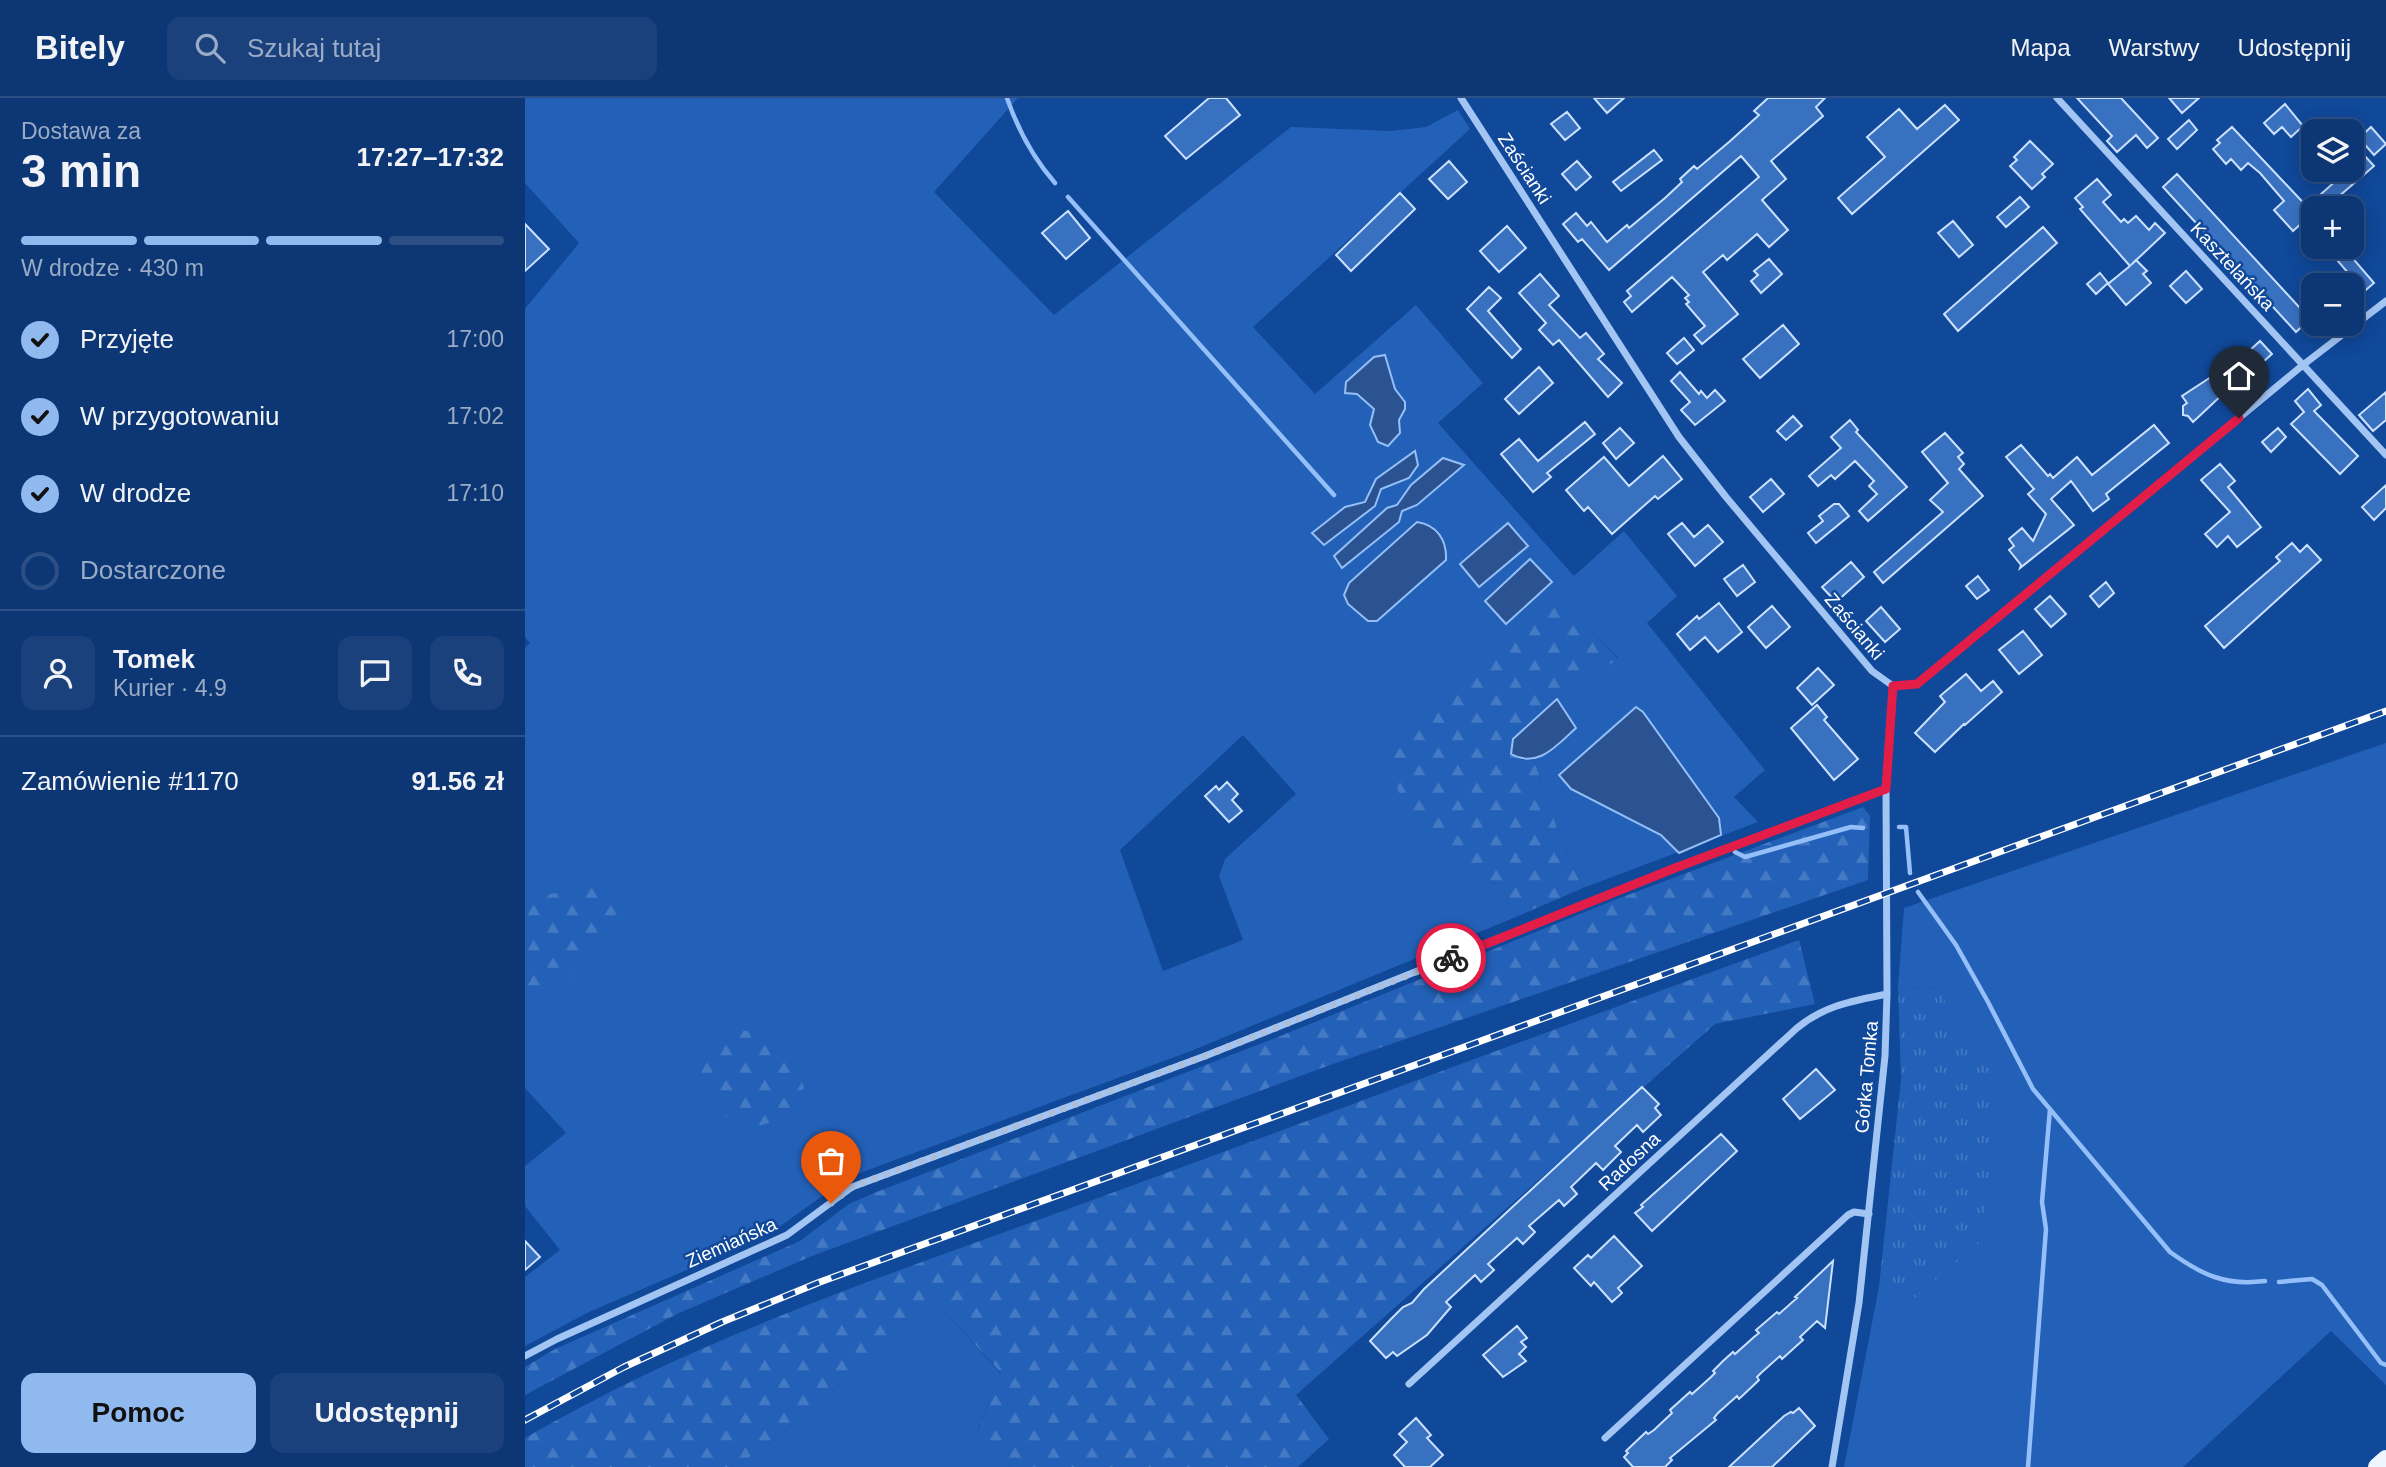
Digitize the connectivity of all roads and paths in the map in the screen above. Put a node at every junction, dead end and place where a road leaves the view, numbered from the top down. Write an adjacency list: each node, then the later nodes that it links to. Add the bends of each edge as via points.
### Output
1 (1461, 98): 6 (street, Zaścianki, via 1679,437 1872,671)
2 (2057, 98): 4 (street, Kasztelańska)
3 (2386, 300): 4 (street)
4 (2303, 365): 5 (street, Kasztelańska); 6 (street, via 1917,684)
5 (2386, 454)
6 (1893, 686): 7 (street, Górka Tomka)
7 (1886, 789): 8 (street, Górka Tomka); 10 (street, Ziemiańska, via 1205,1056 852,1187 787,1234)
8 (1887, 994): 9 (street, Górka Tomka); 11 (street, Radosna, via 1814,1014)
9 (1869, 1214): 12 (street, via 1848,1214); 14 (street, Górka Tomka)
10 (525, 1356)
11 (1409, 1384)
12 (1605, 1438)
13 (2386, 1459): 15 (main road)
14 (1832, 1467)
15 (2377, 1467)

